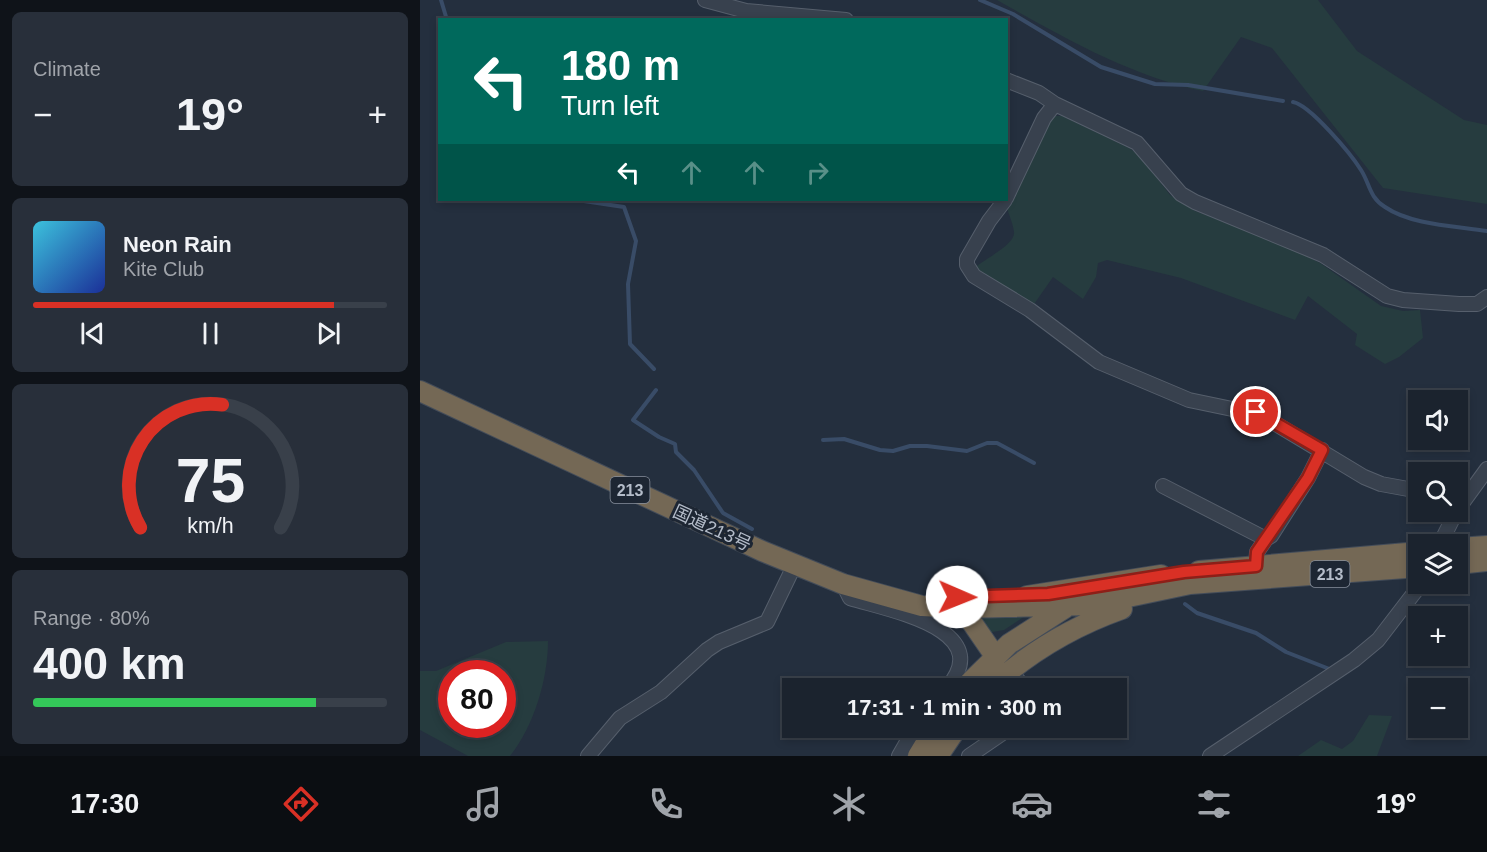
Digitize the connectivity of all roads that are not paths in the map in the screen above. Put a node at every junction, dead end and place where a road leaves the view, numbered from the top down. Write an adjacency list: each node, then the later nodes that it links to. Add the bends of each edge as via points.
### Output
1 (705, 0): 2 (street, via 746,11)
2 (824, 18)
3 (1008, 81): 4 (street)
4 (1055, 104): 5 (street, via 1044,118); 7 (street, via 1137,143 1188,198 1323,255 1387,296 1459,304 1477,304)
5 (1008, 195)
6 (1004, 201): 9 (street, via 967,259 974,276 1030,309 1075,346 1110,368 1189,400 1261,415)
7 (1487, 297)
8 (420, 391): 20 (highway, 国道213号 / 213)
9 (1322, 450): 12 (street, via 1372,480); 14 (street, via 1308,478)
10 (1487, 470): 13 (street)
11 (1163, 486): 14 (street)
12 (1408, 488)
13 (1468, 496)
14 (1266, 539): 21 (street, via 1257,552)
15 (1487, 546): 16 (highway)
16 (1468, 547)
17 (1408, 553): 21 (highway, 国道213号 / 213)
18 (1487, 561): 19 (highway)
19 (1468, 563)
20 (795, 564): 25 (highway, 国道213号 / 213); 41 (street, via 767,622 707,650 660,692 620,718)
21 (1256, 566): 23 (highway, 国道213号 / 213)
22 (1408, 568): 24 (highway, 国道213号 / 213)
23 (1134, 581): 26 (highway, 国道213号 / 213, via 1029,596); 28 (highway, 213, via 1091,594)
24 (1242, 581): 28 (highway, 国道213号 / 213, via 1172,587); 32 (highway, 213, via 1165,595 1098,617 1065,634)
25 (843, 584): 26 (highway, 国道213号 / 213); 29 (highway, 国道213号 / 213); 33 (street, via 850,598 934,626 952,639 961,665)
26 (905, 594): 30 (highway)
27 (1413, 594): 46 (street, via 1378,640 1354,660)
28 (1067, 607): 30 (highway, 国道213号 / 213); 31 (highway, 213, via 1026,630)
29 (935, 608): 30 (highway, 国道213号 / 213); 31 (highway, via 959,621)
30 (962, 608): 31 (highway)
31 (995, 656): 32 (highway); 34 (highway, 213)
32 (1010, 672): 35 (highway, 213); 36 (street)
33 (955, 678)
34 (974, 678)
35 (1002, 678)
36 (1015, 678)
37 (909, 738): 42 (street)
38 (929, 738): 43 (highway)
39 (950, 738): 44 (highway)
40 (995, 738): 45 (street)
41 (588, 756)
42 (899, 756)
43 (918, 756)
44 (938, 756)
45 (969, 756)
46 (1210, 756)

